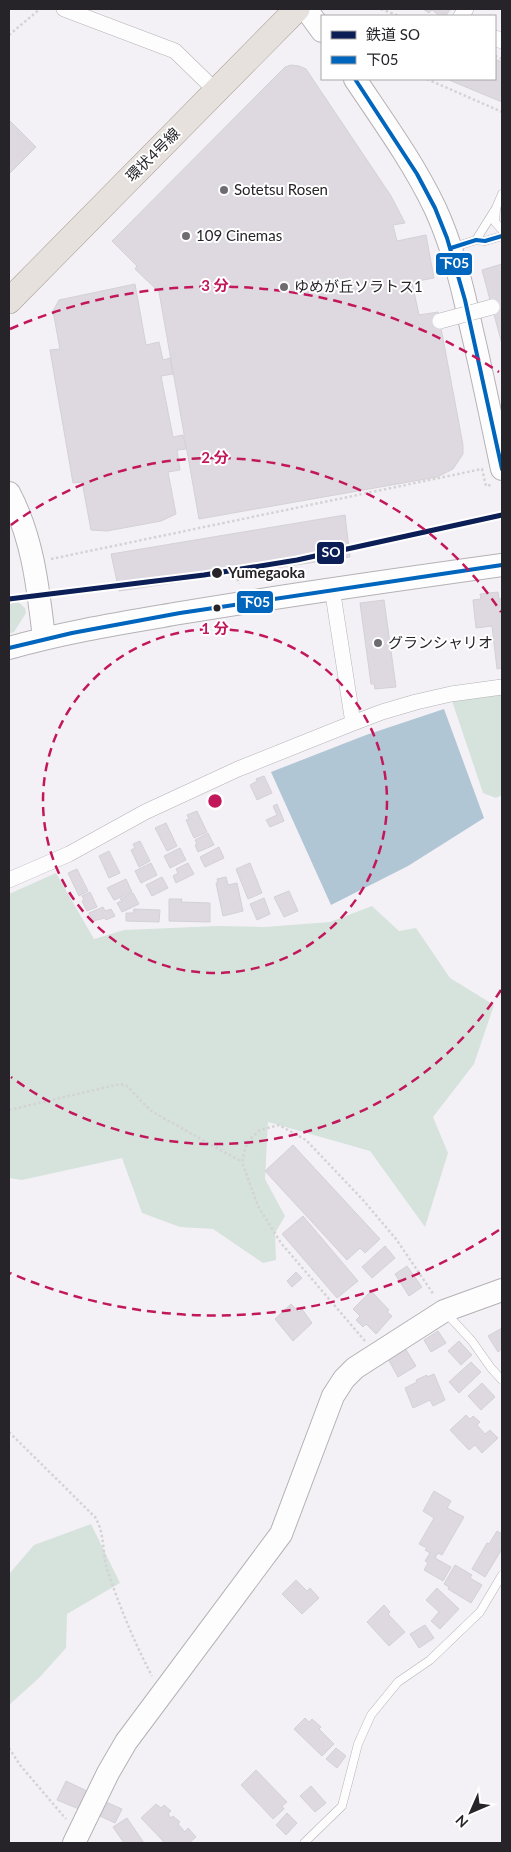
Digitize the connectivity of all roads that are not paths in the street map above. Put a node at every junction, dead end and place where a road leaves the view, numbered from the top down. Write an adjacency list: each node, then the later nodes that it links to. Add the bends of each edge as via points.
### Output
1 (64, 9): 6 (street, via 175,51)
2 (297, 9): 6 (main road, 環状4号線)
3 (306, 9): 4 (street)
4 (321, 30)
5 (356, 80): 12 (street, via 421,181)
6 (216, 91): 13 (main road, 環状4号線)
7 (502, 194): 8 (lane)
8 (496, 208): 9 (lane, via 495,222); 11 (lane)
9 (502, 230)
10 (502, 236): 11 (lane)
11 (476, 240): 12 (lane)
12 (451, 248): 16 (street, via 461,281)
13 (9, 301)
14 (492, 307): 15 (street, bridge)
15 (440, 321)
16 (497, 477)
17 (9, 493): 20 (street, via 25,530 35,566)
18 (502, 565): 19 (street)
19 (332, 588): 20 (street); 23 (street)
20 (44, 638): 21 (street)
21 (9, 648)
22 (502, 687): 23 (street, via 416,702)
23 (354, 723): 24 (street, via 229,773 145,812 69,854)
24 (9, 880)
25 (502, 1290): 26 (street)
26 (444, 1311): 27 (lane); 29 (street, via 355,1368 344,1379 333,1396 276,1544 116,1759)
27 (502, 1380)
28 (502, 1576): 30 (lane, via 480,1612 430,1660 398,1682 371,1715 358,1744 342,1806)
29 (76, 1838)
30 (304, 1843)

